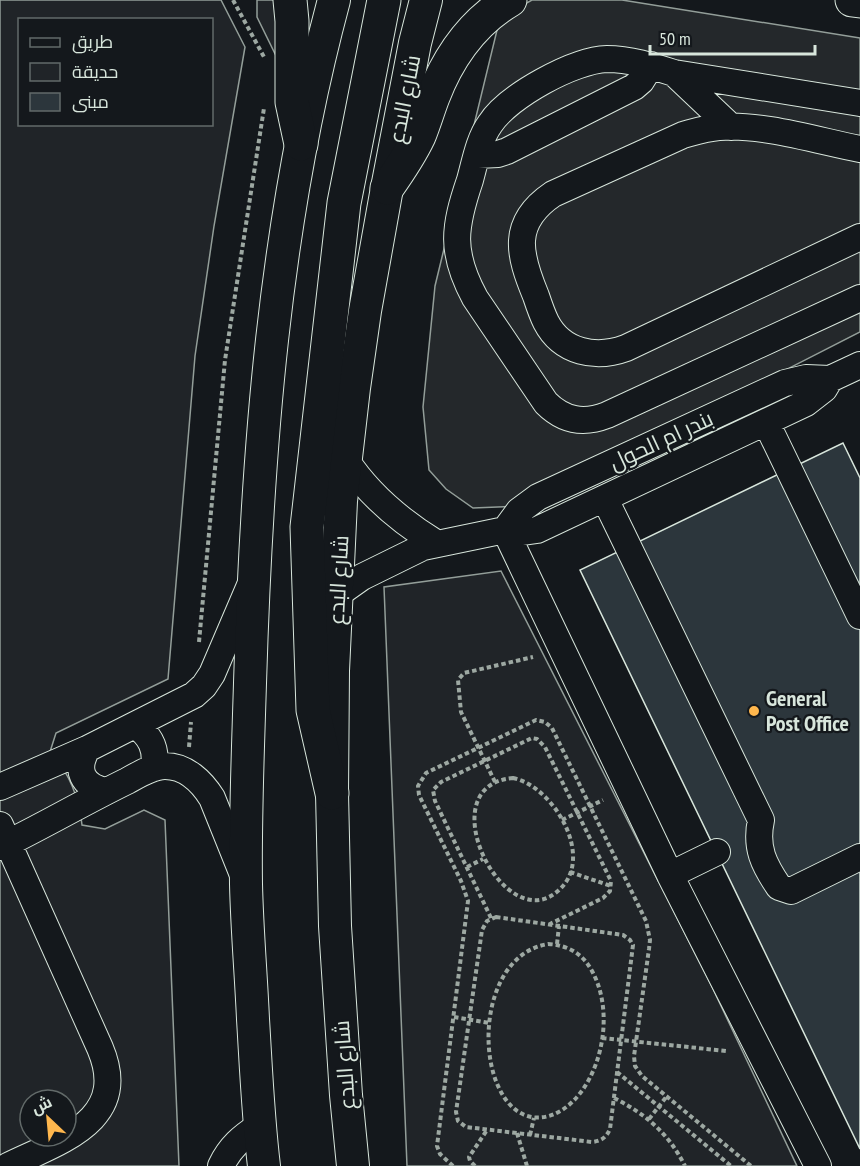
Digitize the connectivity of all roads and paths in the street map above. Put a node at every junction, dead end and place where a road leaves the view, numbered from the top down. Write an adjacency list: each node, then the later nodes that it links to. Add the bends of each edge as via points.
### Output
1 (233, 0): 9 (path)
2 (290, 0): 14 (highway, via 292,102)
3 (334, 0): 14 (main road)
4 (384, 0): 40 (highway, via 344,202 307,527 313,710)
5 (426, 0): 17 (main road, شارع البدع)
6 (510, 0): 17 (highway, via 474,28 457,51 404,165)
7 (852, 0): 8 (highway)
8 (860, 1)
9 (267, 62)
10 (662, 69): 11 (street); 13 (street); 16 (street, via 507,151); 16 (street, via 618,60 595,60 572,68 502,108 488,127)
11 (860, 103)
12 (264, 107): 30 (path, via 225,360)
13 (731, 127): 15 (street); 18 (street, via 683,135 553,194 536,207 525,226 522,259 546,322 560,339 590,354 615,352)
14 (301, 144): 27 (main road, via 274,315 261,438)
15 (860, 149)
16 (478, 155): 19 (street, via 456,226 462,270 475,298 546,403 562,416 583,421 607,416)
17 (387, 188): 23 (main road, شارع البدع)
18 (860, 237)
19 (860, 298)
20 (860, 366): 21 (street, بندر ام الحول)
21 (830, 379): 22 (street, بندر ام الحول, via 806,403); 25 (street, بندر ام الحول, via 806,378 785,383 548,492 528,503)
22 (766, 422): 24 (street, بندر ام الحول); 29 (street)
23 (346, 460): 26 (street, via 369,491 396,517); 28 (main road, شارع البدع)
24 (605, 499): 25 (street, بندر ام الحول, via 537,530); 47 (street, via 761,820 759,850 779,888 791,891)
25 (505, 530): 26 (street, بندر ام الحول); 51 (street)
26 (436, 543): 28 (street, بندر ام الحول, via 386,563)
27 (253, 580): 32 (street, via 204,686 183,702); 52 (main road)
28 (338, 594): 40 (main road, شارع البدع)
29 (860, 616)
30 (199, 641)
31 (533, 657): 33 (path, via 464,673 458,680 461,712)
32 (135, 725): 34 (street); 36 (street, via 152,743)
33 (479, 748): 35 (path); 42 (path, via 532,722 545,722 552,728); 58 (path, via 426,773 418,786 468,901)
34 (87, 749): 38 (street); 39 (street, via 81,770 85,781 94,789)
35 (485, 761): 37 (path); 43 (path, via 526,740 537,739 545,747); 49 (path, via 441,782 434,790 435,801)
36 (154, 768): 39 (street); 52 (street, via 165,766 187,772 205,787)
37 (495, 782): 44 (path, via 513,778 533,785); 48 (path, via 476,804 476,832)
38 (0, 787)
39 (106, 791): 45 (street)
40 (332, 793): 79 (main road, شارع البدع, via 336,938)
41 (603, 800): 42 (path)
42 (590, 806): 43 (path); 63 (path, via 649,931)
43 (577, 812): 44 (path); 53 (path)
44 (562, 820): 50 (path, via 570,841)
45 (3, 838): 75 (street, via 108,1075 103,1103 86,1126)
46 (717, 852): 51 (street)
47 (860, 857)
48 (483, 858): 49 (path); 50 (path, via 501,883 533,900 558,892)
49 (467, 867): 54 (path)
50 (570, 872): 53 (path)
51 (670, 875): 86 (street)
52 (246, 884): 71 (main road)
53 (611, 886): 55 (path, via 603,898)
54 (491, 918): 55 (path); 59 (path, via 482,930)
55 (549, 925): 56 (path)
56 (559, 926): 57 (path); 62 (path, via 623,935 630,940 633,951)
57 (557, 944): 60 (path, via 529,950 510,967 496,993); 61 (path, via 579,954 595,976 604,1011)
58 (454, 1017): 59 (path); 80 (path, via 436,1146)
59 (469, 1019): 60 (path); 72 (path, via 456,1117 466,1127)
60 (489, 1023): 69 (path, via 488,1054 496,1084 513,1110)
61 (602, 1038): 62 (path); 69 (path, via 588,1082 574,1100 556,1114)
62 (621, 1040): 63 (path); 65 (path)
63 (636, 1042): 64 (path); 66 (path, via 634,1061 638,1072)
64 (726, 1051)
65 (617, 1072): 67 (path); 68 (path)
66 (667, 1096): 68 (path); 85 (path)
67 (614, 1098): 70 (path); 74 (path, via 610,1130 599,1142)
68 (659, 1107): 70 (path); 84 (path)
69 (534, 1118): 74 (path)
70 (649, 1119): 83 (path, via 667,1136)
71 (259, 1126): 76 (street, via 234,1145); 77 (main road); 78 (main road)
72 (488, 1130): 73 (path); 81 (path, via 469,1157)
73 (517, 1133): 74 (path); 82 (path)
74 (530, 1135)
75 (8, 1166)
76 (221, 1166)
77 (243, 1166)
78 (264, 1166)
79 (353, 1166)
80 (453, 1166)
81 (475, 1166)
82 (527, 1166)
83 (685, 1166)
84 (731, 1166)
85 (751, 1166)
86 (818, 1166)

